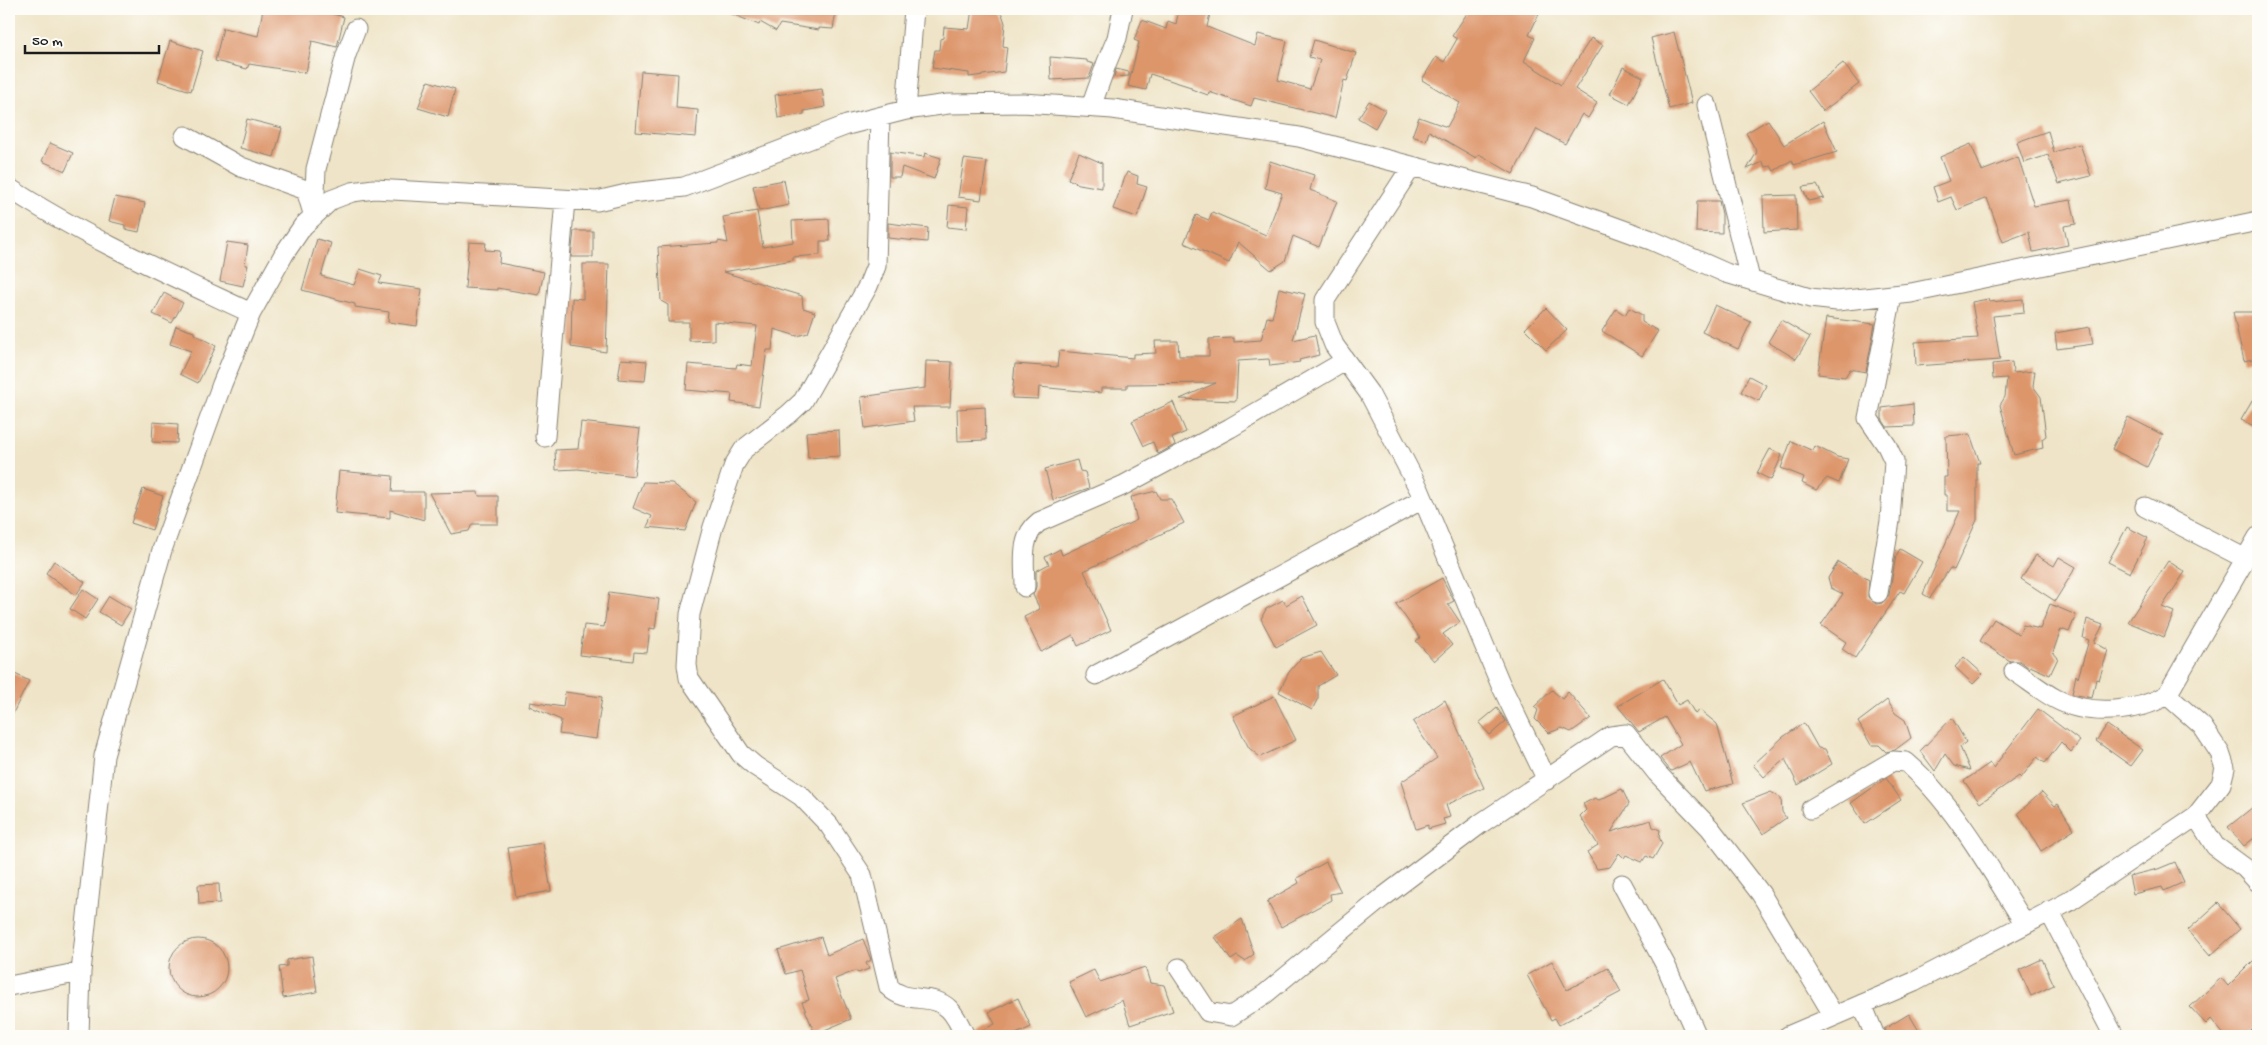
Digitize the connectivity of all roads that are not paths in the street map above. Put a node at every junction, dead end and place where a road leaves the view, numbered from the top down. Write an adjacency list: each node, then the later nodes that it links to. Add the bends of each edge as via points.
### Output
1 (914, 9): 6 (street)
2 (1123, 9): 5 (street, via 1117,38)
3 (356, 29): 12 (street, via 316,169)
4 (1707, 104): 14 (street)
5 (1091, 108): 6 (street, via 1023,103 948,104); 9 (street, via 1298,137)
6 (906, 110): 7 (street)
7 (880, 117): 11 (street, via 847,126 684,187 596,201); 41 (street, via 876,266 803,401 744,450 734,465 713,527 690,614 687,664 690,678 741,754 801,796 829,824 862,875 889,987 901,996 940,1003 949,1009)
8 (185, 136): 12 (street, via 241,167 306,190)
9 (1412, 166): 14 (street, via 1532,197 1651,240 1726,273); 17 (street, via 1325,300 1325,322)
10 (9, 188): 16 (street, via 34,205)
11 (565, 200): 12 (street, via 374,189 352,192 331,200); 18 (street)
12 (314, 216): 16 (street, via 302,226)
13 (2258, 221): 15 (street)
14 (1750, 279): 15 (street, via 1810,298 1837,301)
15 (1892, 296): 24 (street, via 1868,418 1894,461 1890,521)
16 (250, 313): 36 (street, via 162,550 104,756)
17 (1345, 361): 19 (street, via 1369,393); 23 (street, via 1122,486 1033,527 1026,540)
18 (545, 436)
19 (1423, 499): 26 (street); 28 (street, via 1500,682)
20 (2145, 507): 22 (street)
21 (2258, 537): 22 (street)
22 (2246, 559): 27 (street)
23 (1025, 587)
24 (1878, 593)
25 (2014, 671): 27 (street, via 2056,699 2076,706 2118,710 2138,708)
26 (1096, 675)
27 (2167, 695): 30 (street, via 2202,726 2220,752 2225,768 2221,784)
28 (1547, 780): 35 (street, via 1480,824 1382,898 1265,994 1231,1016 1208,1012); 39 (street, via 1611,736 1626,734 1656,773 1710,828 1761,894)
29 (1811, 809): 34 (street, via 1893,761 1906,762 1934,790 1980,852)
30 (2196, 816): 31 (street, via 2215,846); 33 (street, via 2068,902)
31 (2258, 882)
32 (1622, 884): 42 (street, via 1666,966)
33 (2049, 911): 34 (street); 45 (street)
34 (2025, 924): 38 (street, via 1914,982)
35 (1179, 968)
36 (82, 972): 37 (street); 40 (street)
37 (9, 986)
38 (1862, 1004): 39 (street); 44 (street)
39 (1834, 1016): 43 (street)
40 (79, 1036)
41 (965, 1036)
42 (1697, 1036)
43 (1788, 1036)
44 (1875, 1036)
45 (2114, 1036)

